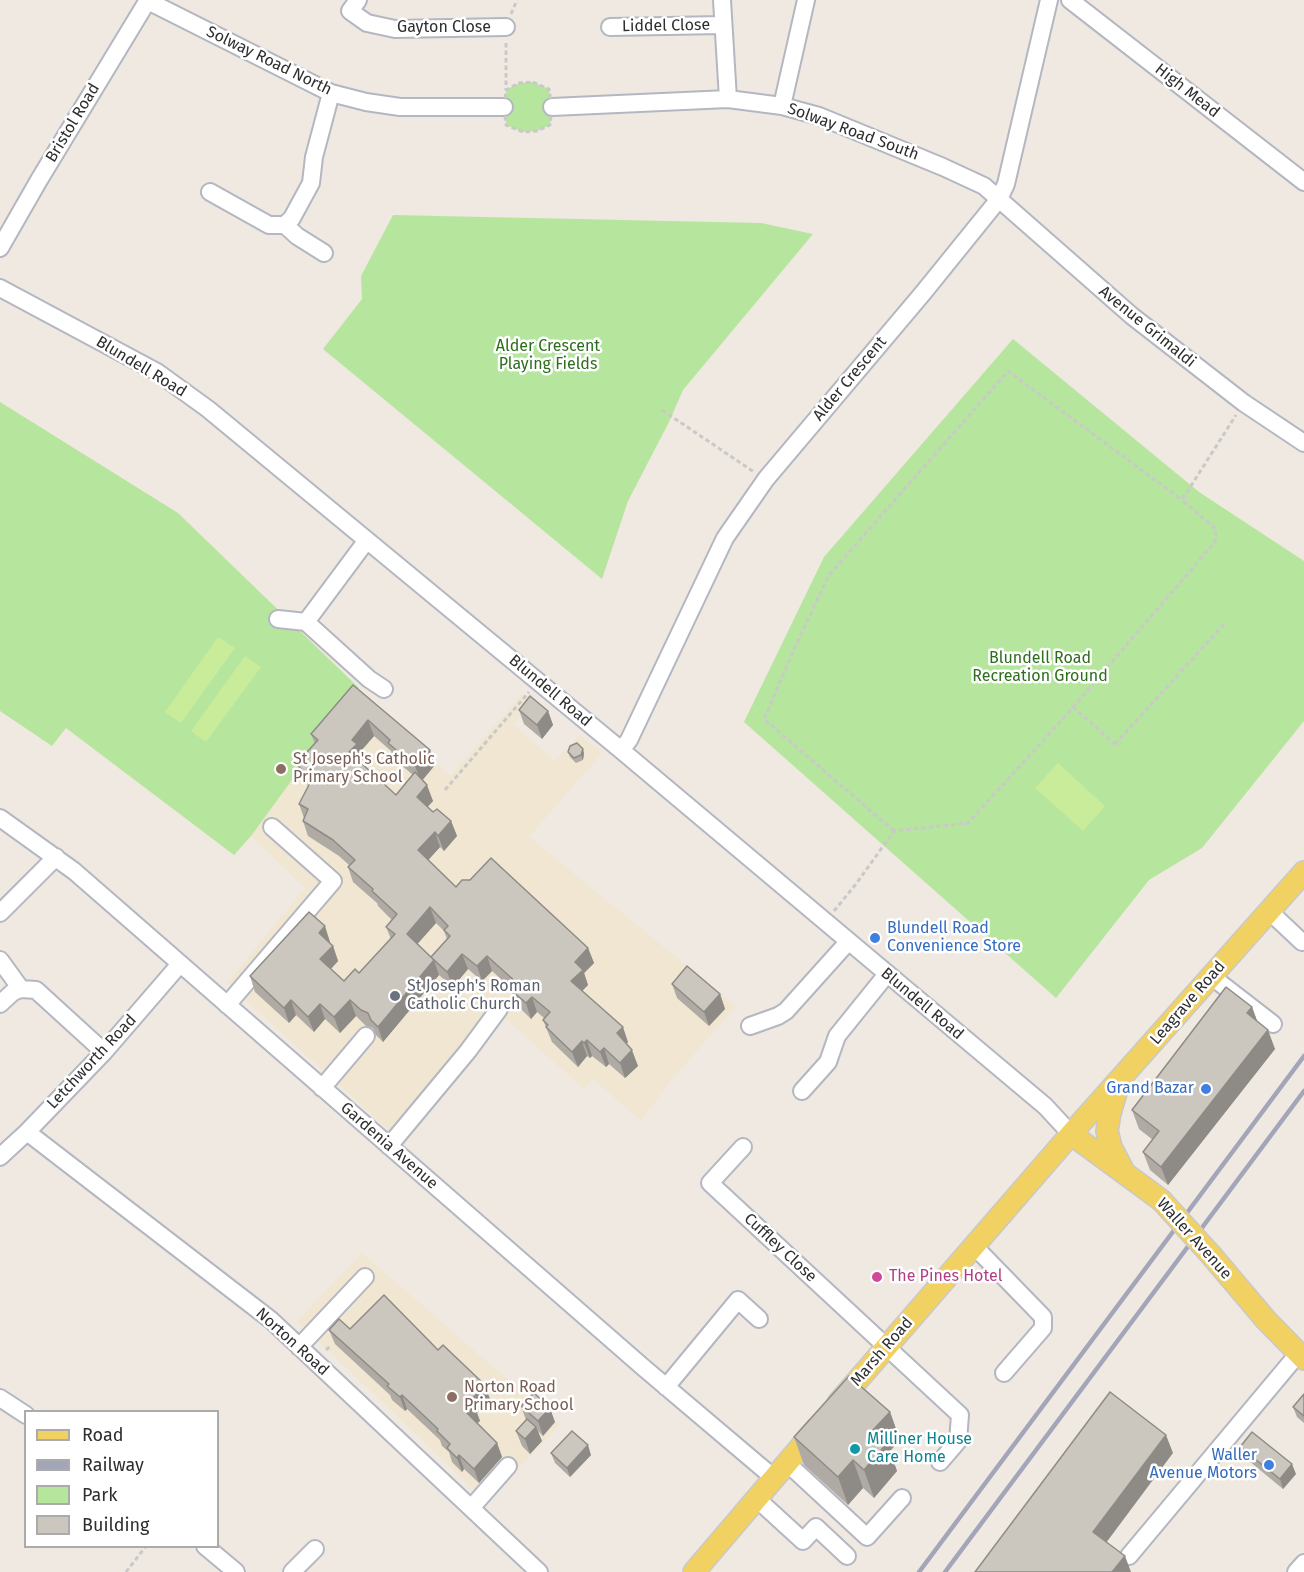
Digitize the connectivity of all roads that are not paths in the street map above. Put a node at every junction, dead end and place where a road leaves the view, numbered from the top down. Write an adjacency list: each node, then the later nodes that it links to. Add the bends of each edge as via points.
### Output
1 (148, 0): 10 (street, Solway Road North); 19 (street, Bristol Road)
2 (722, 0): 7 (street, Liddel Close)
3 (806, 0): 12 (street)
4 (1049, 0): 17 (street, Alder Crescent)
5 (1070, 0): 15 (street, High Mead)
6 (348, 5): 8 (street, Gayton Close, via 368,23 395,29)
7 (723, 25): 9 (street, Liddel Close); 11 (street, Liddel Close)
8 (506, 27)
9 (609, 27)
10 (331, 93): 13 (street, Solway Road North, via 400,107); 18 (street, via 311,183)
11 (728, 99): 12 (street, Solway Road South); 14 (street, Solway Road South)
12 (782, 106): 17 (street, Solway Road South, via 819,116 943,167 984,186)
13 (504, 107)
14 (552, 107)
15 (1304, 182)
16 (210, 192): 18 (street, via 269,225)
17 (999, 200): 22 (street, Avenue Grimaldi, via 1132,316 1244,403); 27 (street, Alder Crescent, via 766,479 725,538 629,741)
18 (285, 225): 20 (street)
19 (0, 248)
20 (324, 253)
21 (0, 288): 23 (street, Blundell Road, via 157,372)
22 (1304, 443)
23 (367, 540): 25 (street); 27 (street, Blundell Road)
24 (278, 619): 25 (street)
25 (306, 622): 26 (street)
26 (384, 689)
27 (621, 750): 34 (street, Blundell Road)
28 (0, 818): 30 (street, Gardenia Avenue)
29 (272, 827): 42 (street, via 333,881)
30 (56, 857): 33 (street); 37 (street, Gardenia Avenue)
31 (1304, 872): 32 (main road, Leagrave Road)
32 (1269, 911): 35 (street); 39 (main road, Leagrave Road)
33 (0, 913)
34 (848, 942): 38 (street, Blundell Road); 45 (street, via 786,1011)
35 (1302, 942)
36 (0, 960): 40 (street)
37 (180, 964): 42 (street, Gardenia Avenue); 47 (street, Letchworth Road)
38 (886, 974): 50 (street, via 837,1036 828,1062); 52 (street, Blundell Road, via 1044,1106)
39 (1211, 976): 44 (street); 48 (main road, Leagrave Road)
40 (21, 989): 41 (street); 47 (street, via 36,990)
41 (0, 1004)
42 (227, 1005): 49 (street, Gardenia Avenue)
43 (499, 1009): 53 (street)
44 (1274, 1024)
45 (750, 1026)
46 (366, 1036): 49 (street)
47 (104, 1052): 51 (street, Letchworth Road)
48 (1120, 1080): 52 (main road, Leagrave Road); 56 (main road, via 1107,1131 1110,1147)
49 (322, 1088): 53 (street, Gardenia Avenue)
50 (802, 1091)
51 (27, 1132): 55 (street, Letchworth Road); 60 (street, Norton Road, via 271,1320)
52 (1071, 1134): 56 (main road, Waller Avenue); 57 (main road, Marsh Road)
53 (389, 1146): 64 (street, Gardenia Avenue)
54 (743, 1147): 61 (street, Cuffley Close, via 710,1184)
55 (0, 1157)
56 (1123, 1171): 62 (main road, Waller Avenue, bridge, via 1161,1200)
57 (974, 1246): 61 (main road, Marsh Road); 63 (street, via 1043,1317 1043,1328)
58 (365, 1276): 60 (street)
59 (759, 1319): 64 (street, via 738,1300)
60 (299, 1347): 72 (street, Norton Road)
61 (887, 1347): 67 (street, via 960,1415 958,1441); 69 (main road, Marsh Road)
62 (1302, 1356): 76 (street)
63 (1004, 1372)
64 (666, 1387): 69 (street, Gardenia Avenue)
65 (0, 1398): 66 (street)
66 (24, 1414)
67 (940, 1462)
68 (508, 1466): 72 (street)
69 (780, 1470): 70 (street, Gardenia Avenue, via 867,1537); 71 (main road, Marsh Road)
70 (902, 1498)
71 (757, 1499): 75 (street, via 803,1541 816,1527); 81 (main road, Marsh Road)
72 (472, 1507): 80 (street, Norton Road)
73 (206, 1548): 78 (street)
74 (315, 1549): 79 (street)
75 (847, 1556)
76 (1129, 1556)
77 (1304, 1563): 82 (street)
78 (236, 1572)
79 (292, 1572)
80 (539, 1572)
81 (694, 1572)
82 (1296, 1572)

